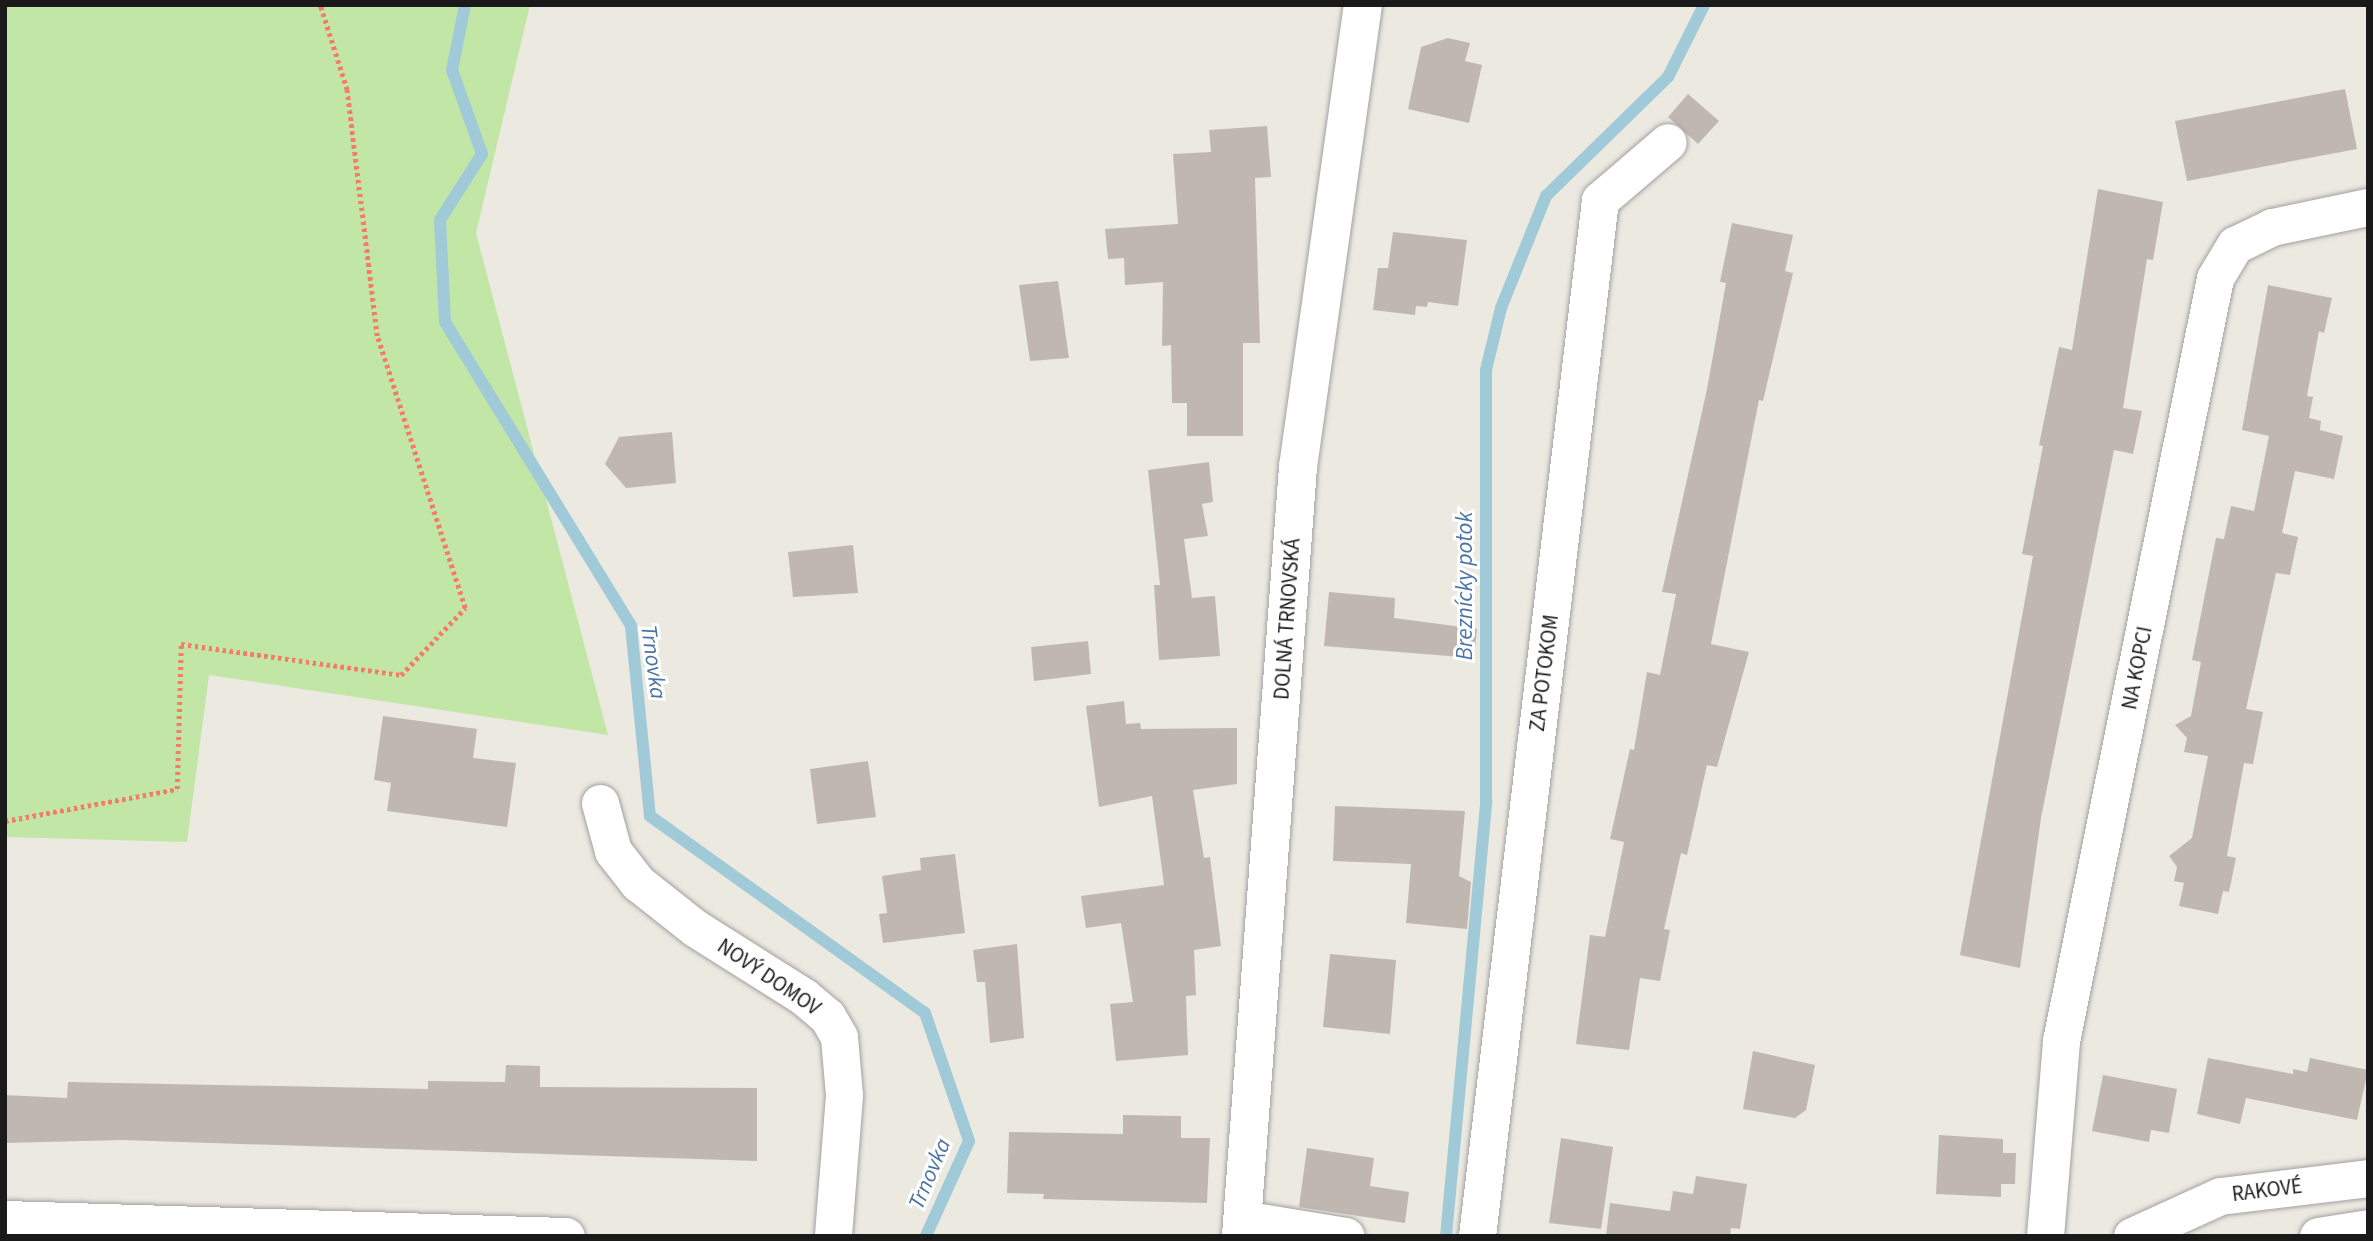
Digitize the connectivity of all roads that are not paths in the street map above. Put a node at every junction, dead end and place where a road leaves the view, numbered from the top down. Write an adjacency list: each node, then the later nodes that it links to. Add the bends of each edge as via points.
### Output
1 (1363, 5): 7 (street, DOLNÁ TRNOVSKÁ, via 1298,467)
2 (1668, 142): 14 (street, ZA POTOKOM, via 1600,200)
3 (2368, 207): 15 (street, NA KOPCI, via 2272,227 2235,245 2215,278 2062,1041)
4 (600, 803): 12 (street, NOVÝ DOMOV, via 614,852 638,883 695,928 804,997 827,1016 839,1037 844,1095)
5 (2368, 1178): 16 (street, RAKOVÉ, via 2220,1196)
6 (5, 1219): 8 (street)
7 (1241, 1227): 13 (street)
8 (151, 1228): 10 (street)
9 (2368, 1228): 17 (street)
10 (518, 1234): 11 (street)
11 (566, 1236)
12 (833, 1236)
13 (1346, 1236)
14 (1478, 1236)
15 (2045, 1236)
16 (2132, 1236)
17 (2318, 1236)

